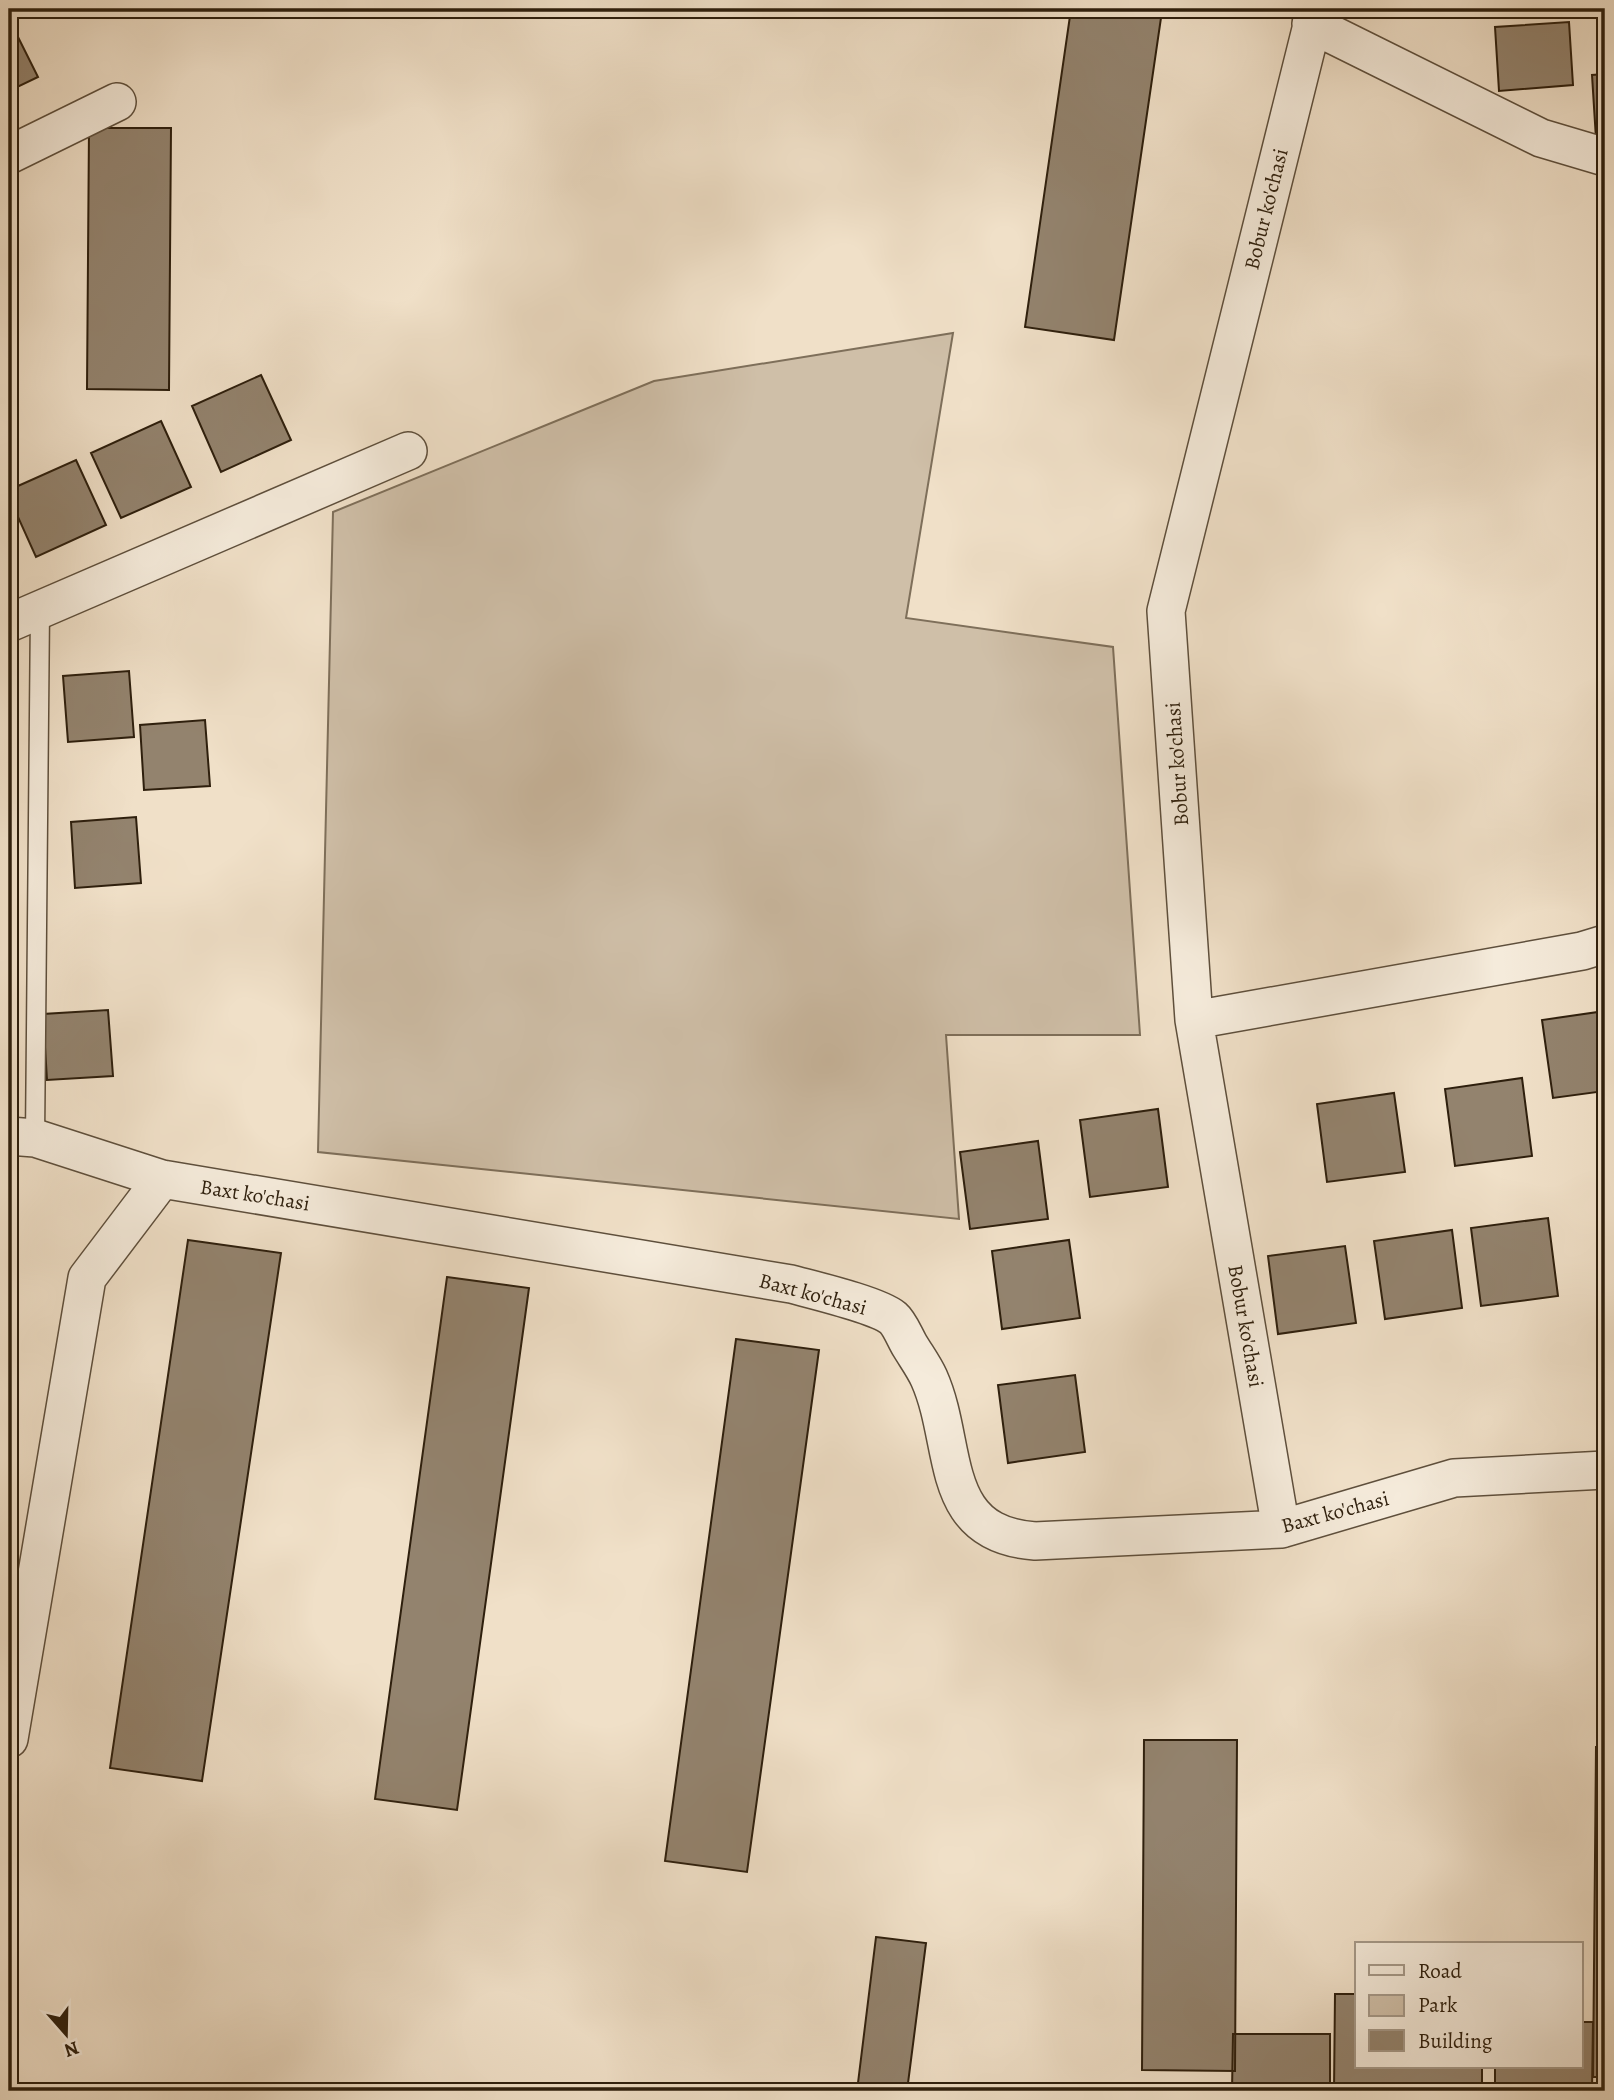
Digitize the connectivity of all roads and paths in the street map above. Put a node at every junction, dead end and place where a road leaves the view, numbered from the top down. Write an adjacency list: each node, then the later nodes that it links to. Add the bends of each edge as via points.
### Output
1 (1314, 16): 4 (street, via 1541,138); 8 (street, Bobur ko'chasi, via 1166,611)
2 (117, 102): 3 (street)
3 (9, 155)
4 (1605, 157)
5 (408, 451): 6 (street)
6 (24, 616): 9 (lane)
7 (1605, 944): 8 (street)
8 (1194, 1020): 12 (street, Bobur ko'chasi)
9 (22, 1137): 10 (street, Baxt ko'chasi)
10 (162, 1179): 12 (street, Baxt ko'chasi, via 791,1284 893,1318 929,1379 961,1496 971,1514 989,1530 1010,1539); 13 (street, via 87,1278)
11 (1605, 1470): 12 (street, Baxt ko'chasi, via 1454,1478)
12 (1281, 1529)
13 (21, 1597): 14 (street)
14 (9, 1739)

